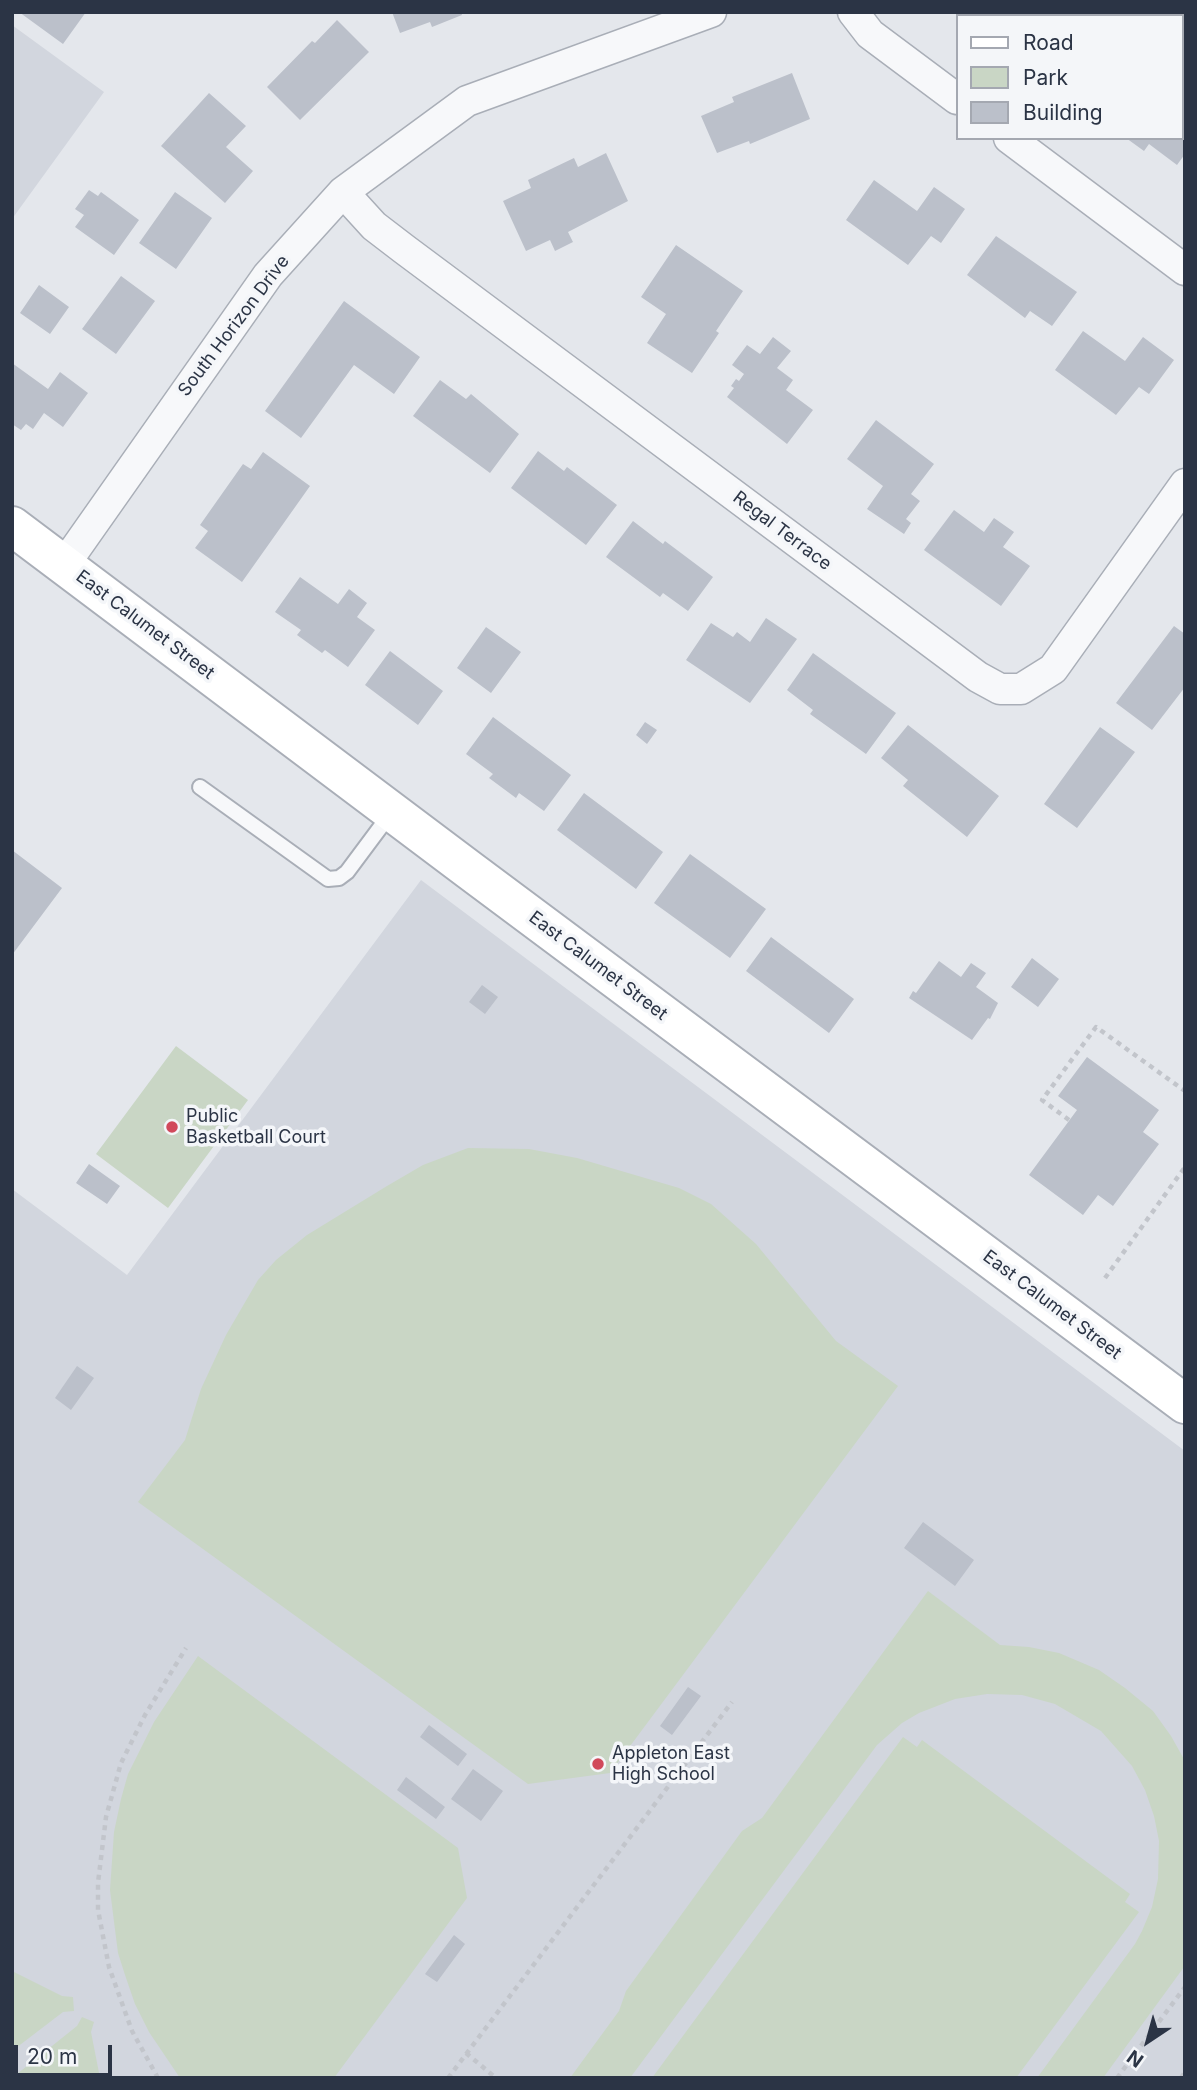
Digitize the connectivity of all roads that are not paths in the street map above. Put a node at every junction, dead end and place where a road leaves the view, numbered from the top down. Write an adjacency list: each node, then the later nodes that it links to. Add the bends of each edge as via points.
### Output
1 (711, 12): 5 (street, South Horizon Drive, via 467,101)
2 (853, 12): 3 (street, via 870,33)
3 (956, 98)
4 (1012, 140): 6 (street)
5 (343, 192): 7 (street, Regal Terrace, via 374,226 404,249 1000,689 1021,689 1053,669); 9 (street, South Horizon Drive, via 268,275)
6 (1185, 270)
7 (1185, 484)
8 (12, 526): 9 (main road, East Calumet Street)
9 (64, 565): 11 (main road, East Calumet Street)
10 (200, 787): 11 (lane, via 328,879 347,872)
11 (392, 812): 12 (main road, East Calumet Street)
12 (1185, 1404)

